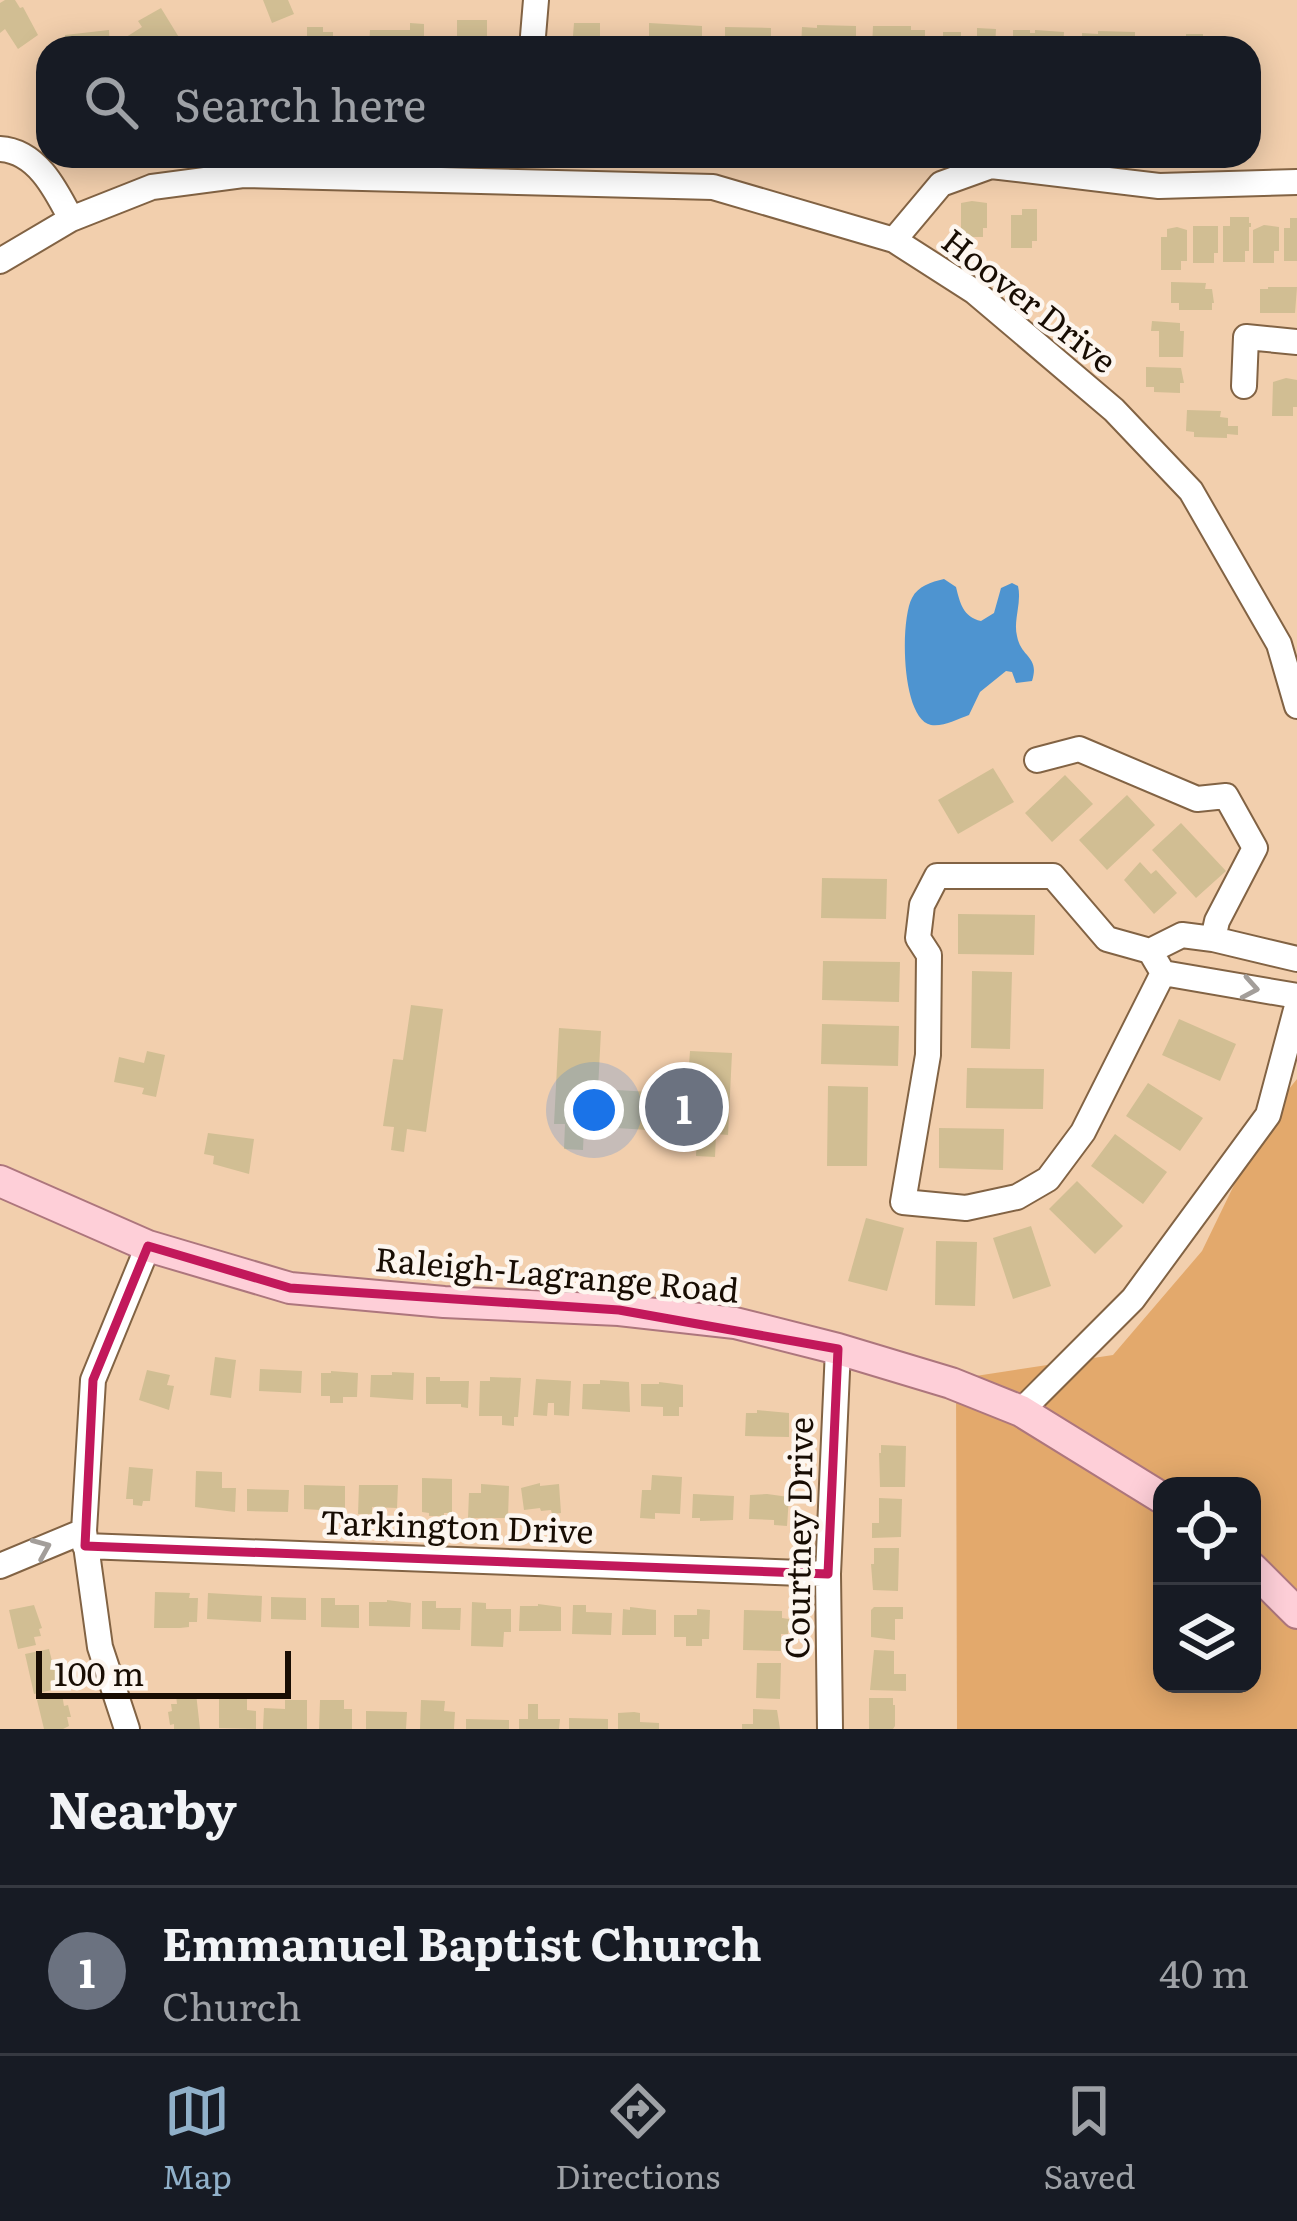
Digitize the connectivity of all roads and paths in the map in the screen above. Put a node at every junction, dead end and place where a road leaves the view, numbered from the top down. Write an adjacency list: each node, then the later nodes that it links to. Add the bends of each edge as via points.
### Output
1 (536, 0): 2 (street)
2 (533, 36)
3 (0, 149): 4 (street)
4 (36, 167)
5 (37, 168): 9 (street)
6 (985, 168): 10 (street, via 941,184)
7 (1008, 168): 8 (street, via 1160,186)
8 (1297, 182)
9 (71, 219): 10 (street, Hoover Drive, via 152,187 243,175 407,179 712,187); 11 (street, Hoover Drive)
10 (894, 240): 14 (street, Hoover Drive, via 975,292 1130,426 1191,491)
11 (0, 261)
12 (1297, 342): 13 (street, via 1246,338)
13 (1244, 386)
14 (1288, 638): 15 (street, Hoover Drive)
15 (1297, 706)
16 (1036, 760): 17 (street, via 1079,749 1197,799 1226,796 1255,848)
17 (1213, 939): 18 (street); 19 (street, via 1182,935)
18 (1297, 959)
19 (1157, 962): 19 (street, via 1083,1132 1048,1180 1017,1197 966,1208 903,1202 928,1055 929,955 918,938 937,876 1053,876 1107,939); 20 (street, one-way to 20)
20 (1297, 1001): 24 (street, via 1268,1115 1133,1299)
21 (0, 1181): 22 (main road, Raleigh-Lagrange Road)
22 (148, 1246): 23 (main road, Raleigh-Lagrange Road, via 290,1288 619,1310 735,1323); 26 (street, via 94,1380)
23 (838, 1348): 24 (main road, Raleigh-Lagrange Road); 28 (street, Courtney Drive)
24 (1021, 1411): 25 (main road, Raleigh-Lagrange Road)
25 (1153, 1492)
26 (84, 1538): 27 (street, Tarkington Drive, one-way to 26); 28 (street, Tarkington Drive); 31 (street, via 100,1647)
27 (0, 1566)
28 (828, 1574): 32 (street, Courtney Drive)
29 (1261, 1577): 30 (main road)
30 (1297, 1613)
31 (127, 1729)
32 (830, 1729)

